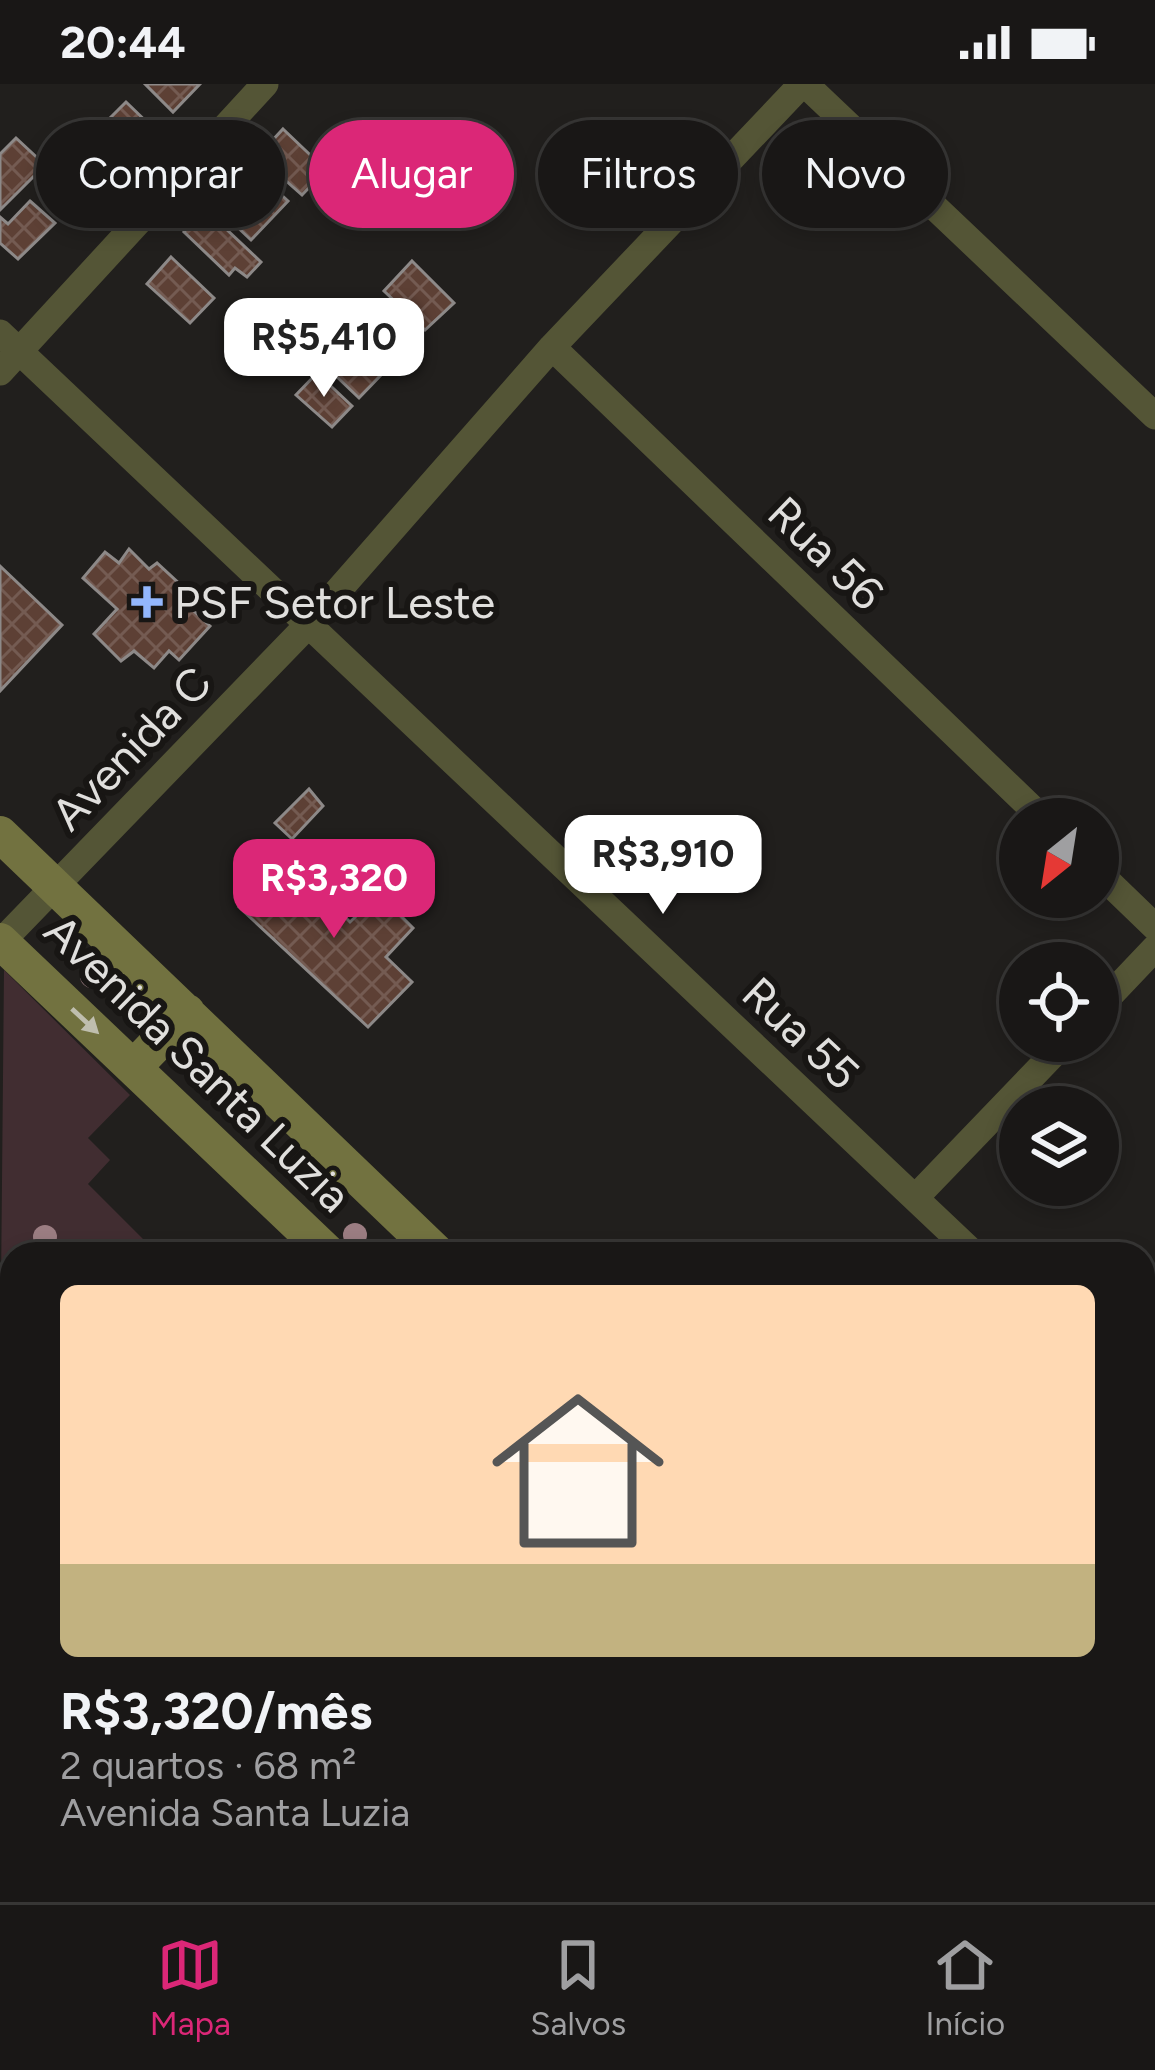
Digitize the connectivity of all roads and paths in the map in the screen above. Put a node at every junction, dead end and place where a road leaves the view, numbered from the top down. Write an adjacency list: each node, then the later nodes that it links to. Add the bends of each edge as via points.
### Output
1 (265, 84): 4 (street)
2 (804, 84): 3 (street, Avenida C); 5 (street)
3 (551, 347): 6 (street, Avenida C); 7 (street, Rua 56)
4 (6, 352): 6 (street, Rua 55)
5 (1155, 416)
6 (308, 625): 9 (street, Avenida C); 18 (street, Rua 55)
7 (1021, 798)
8 (0, 834): 9 (street, Avenida Santa Luzia)
9 (56, 887): 12 (street, Avenida C); 15 (street, Avenida Santa Luzia)
10 (1119, 892): 11 (street)
11 (1155, 927)
12 (0, 942): 17 (street, Avenida Santa Luzia, one-way to 17)
13 (1155, 948): 14 (street)
14 (1119, 986)
15 (187, 1012): 17 (street); 20 (street, Avenida Santa Luzia)
16 (1046, 1062): 18 (street)
17 (134, 1067): 19 (street, Avenida Santa Luzia)
18 (915, 1198): 21 (street, Rua 55)
19 (304, 1242)
20 (426, 1242)
21 (959, 1242)

